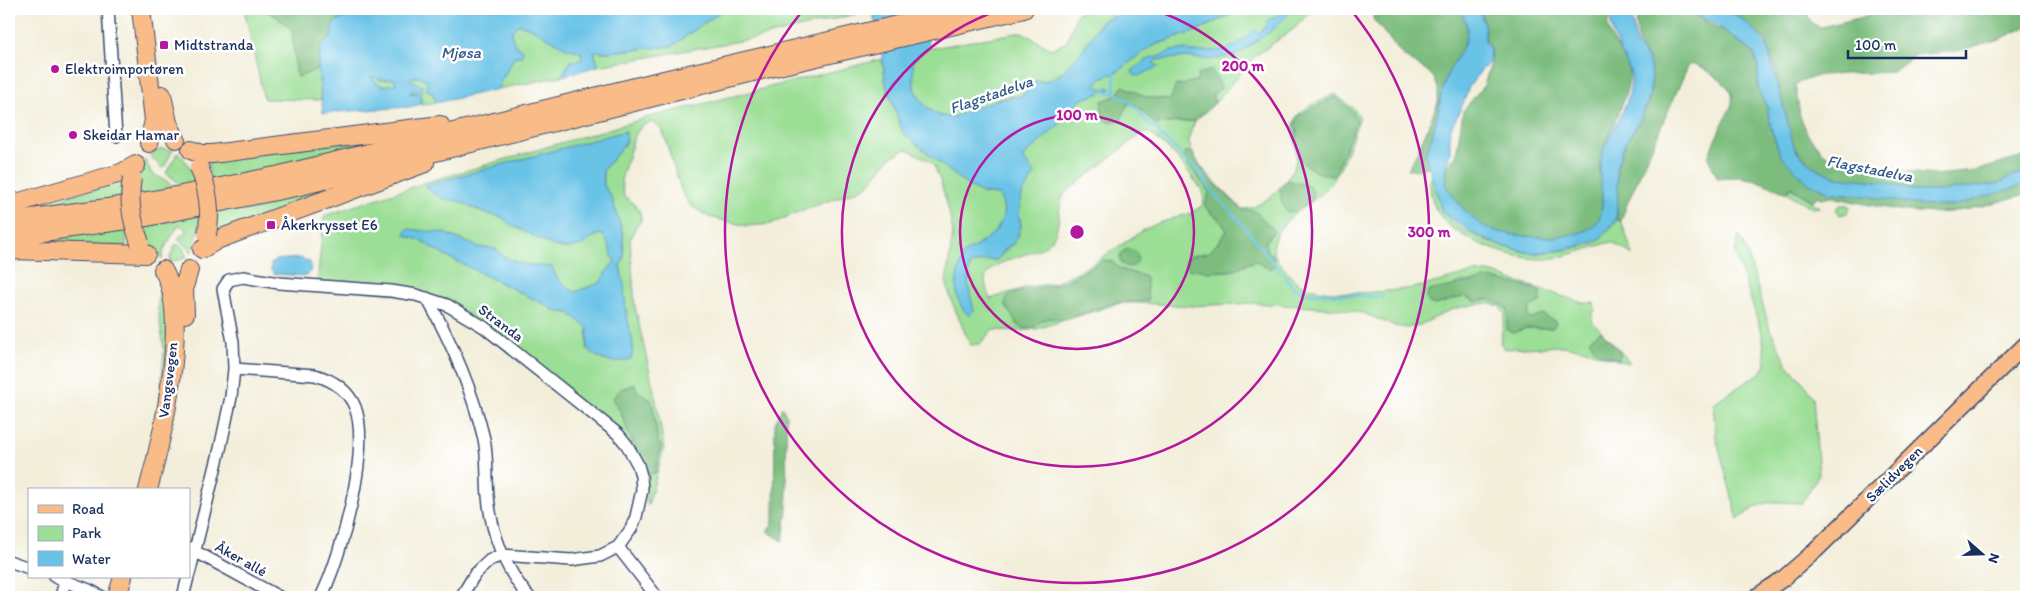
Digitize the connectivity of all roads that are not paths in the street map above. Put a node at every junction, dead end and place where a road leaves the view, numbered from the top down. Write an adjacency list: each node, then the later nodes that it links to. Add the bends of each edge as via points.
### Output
1 (108, 9): 8 (street)
2 (141, 9): 10 (highway, via 154,120)
3 (152, 9): 9 (highway, via 163,104)
4 (965, 9): 6 (highway)
5 (1024, 9): 6 (highway)
6 (933, 23): 7 (highway)
7 (492, 129): 11 (highway, via 445,125 212,154); 14 (highway, via 217,188 107,208); 15 (highway, via 296,187 111,223); 16 (highway, via 474,146 219,239)
8 (116, 136)
9 (176, 139): 10 (highway, via 164,137); 11 (highway)
10 (149, 143): 12 (highway, via 142,151)
11 (190, 150): 16 (highway, bridge, via 208,198 210,217)
12 (134, 172): 13 (highway); 17 (highway, bridge, via 131,209)
13 (9, 205)
14 (9, 221)
15 (9, 237)
16 (205, 241): 20 (highway, via 196,263)
17 (143, 248): 18 (highway); 19 (highway, via 155,265)
18 (9, 250)
19 (163, 270): 20 (highway, via 178,273); 24 (highway, Vangsvegen, via 172,294 173,352 166,408)
20 (189, 270): 25 (highway, Vangsvegen, via 184,287 184,338 177,406)
21 (427, 298): 23 (street, Stranda, via 392,291 279,283 243,277 229,280 223,289 231,326); 26 (street, Stranda, via 463,313 484,327 618,434 627,445 638,464 642,490 631,530); 28 (street, via 454,350 475,407 484,441 490,514)
22 (2026, 344): 44 (main road, Sælidvegen, via 1816,550)
23 (234, 369): 27 (street, via 228,414); 40 (street, via 325,378 345,391 354,406 358,417 359,448 354,493 334,567)
24 (148, 488)
25 (158, 488)
26 (618, 547): 28 (street, via 600,556 571,560); 43 (street)
27 (192, 549): 30 (street); 39 (street, Åker allé)
28 (502, 555): 41 (street, via 490,560 475,574); 42 (street)
29 (9, 560): 31 (street)
30 (190, 562)
31 (28, 568)
32 (132, 578): 36 (highway)
33 (188, 578): 38 (street)
34 (60, 579): 35 (street); 37 (street)
35 (89, 590): 36 (street); 36 (street)
36 (118, 593)
37 (61, 597)
38 (183, 597)
39 (280, 597)
40 (321, 597)
41 (461, 597)
42 (529, 597)
43 (657, 597)
44 (1756, 597)

